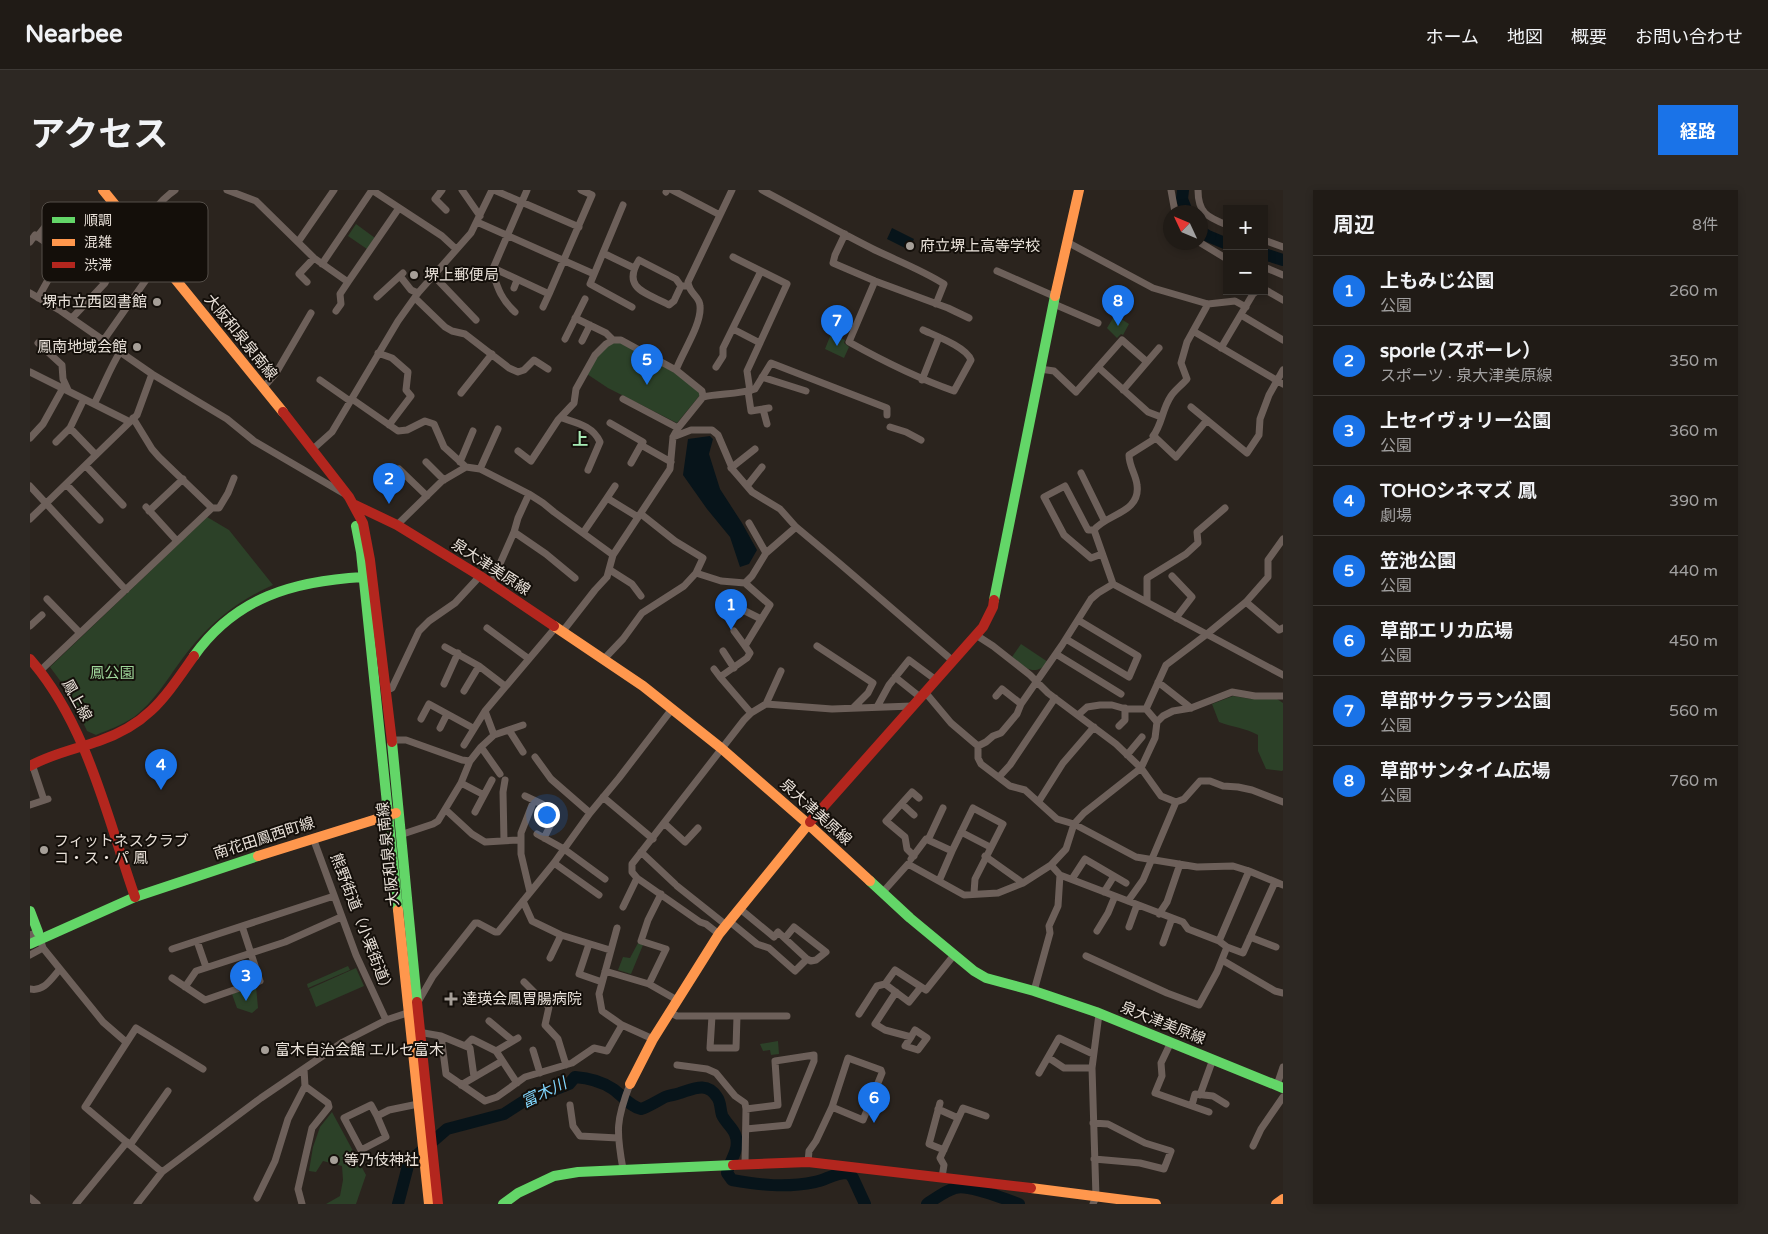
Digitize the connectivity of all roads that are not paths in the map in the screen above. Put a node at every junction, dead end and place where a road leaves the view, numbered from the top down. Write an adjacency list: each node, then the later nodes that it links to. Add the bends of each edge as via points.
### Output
1 (103, 190): 17 (main road, 大阪和泉泉南線)
2 (227, 190): 35 (street, via 256,202)
3 (334, 190): 35 (street)
4 (442, 190): 23 (street, via 435,199)
5 (462, 190): 25 (street)
6 (493, 190): 19 (street); 25 (street)
7 (527, 190): 19 (street)
8 (581, 190): 16 (street)
9 (732, 190): 24 (street)
10 (762, 190): 29 (street)
11 (1079, 190): 36 (main road)
12 (1171, 190): 21 (street)
13 (1198, 190): 26 (street, via 1203,212)
14 (170, 191): 18 (street)
15 (668, 191): 24 (street)
16 (593, 193): 27 (street)
17 (113, 202)
18 (160, 202)
19 (522, 202): 27 (street); 30 (street)
20 (624, 205): 40 (street)
21 (1174, 205)
22 (399, 208): 39 (street); 45 (street, via 372,190); 60 (street)
23 (446, 210)
24 (720, 215): 62 (street)
25 (478, 219): 30 (street); 39 (street, via 471,233)
26 (1223, 223)
27 (579, 227): 44 (street)
28 (42, 231): 31 (street)
29 (845, 234): 61 (street, via 834,263); 74 (street, via 944,284)
30 (507, 236): 44 (street); 46 (street)
31 (37, 237): 32 (street); 34 (street, via 35,235)
32 (42, 240)
33 (1268, 241): 37 (street)
34 (30, 242)
35 (298, 242): 43 (street)
36 (1067, 242): 72 (main road); 75 (street, via 1152,288)
37 (1283, 246)
38 (1208, 247): 42 (street)
39 (456, 249): 52 (street)
40 (603, 253): 47 (street); 51 (street)
41 (733, 257): 49 (street)
42 (1223, 257)
43 (314, 258): 45 (street); 59 (street, via 299,274)
44 (564, 261): 51 (street); 66 (street)
45 (322, 264): 60 (street)
46 (493, 268): 54 (street); 80 (street, via 500,294)
47 (634, 268): 62 (street, via 639,260); 62 (street, via 632,280 636,287 669,305)
48 (1268, 269): 53 (street)
49 (761, 271): 89 (street); 98 (street, via 787,284)
50 (997, 271): 72 (street)
51 (594, 274): 77 (street, via 590,284)
52 (433, 275): 68 (street); 86 (street)
53 (1283, 275)
54 (517, 280): 63 (street); 66 (street)
55 (47, 282): 70 (street)
56 (105, 282): 83 (street)
57 (145, 282): 96 (street)
58 (178, 282): 118 (main road, 大阪和泉泉南線)
59 (307, 282)
60 (348, 282): 79 (street, via 340,294 341,304)
61 (875, 282): 74 (street); 116 (street, via 849,342)
62 (685, 286): 110 (street, via 700,302 700,311)
63 (514, 288)
64 (1268, 291): 73 (street)
65 (30, 293): 70 (street)
66 (549, 294): 76 (street)
67 (1252, 295): 78 (street)
68 (416, 296): 69 (street, via 401,274); 103 (street); 104 (street, via 445,327 465,334)
69 (377, 297)
70 (38, 298): 83 (street)
71 (585, 299): 84 (street)
72 (1055, 300): 87 (street); 109 (main road)
73 (1283, 300)
74 (936, 304): 85 (street)
75 (1208, 304): 78 (street, via 1235,301); 91 (street)
76 (543, 307)
77 (632, 307)
78 (1246, 307): 82 (street)
79 (336, 312)
80 (515, 312)
81 (311, 313): 118 (street)
82 (1241, 315): 95 (street); 101 (street)
83 (72, 318): 96 (street)
84 (575, 318): 88 (street); 93 (street)
85 (969, 318)
86 (476, 320)
87 (1098, 323)
88 (590, 325): 94 (street); 97 (street)
89 (733, 328): 98 (street); 106 (street)
90 (923, 330): 92 (street)
91 (1193, 331): 101 (street); 131 (street, via 1181,362 1187,379 1170,397)
92 (939, 337): 116 (street); 116 (street, via 969,354 971,360 954,391)
93 (565, 339)
94 (613, 340): 110 (street, via 621,340); 132 (street, via 595,355 576,388 574,403)
95 (1283, 340)
96 (103, 341): 102 (street)
97 (582, 341)
98 (760, 342): 121 (street, via 747,371)
99 (38, 343): 119 (street, via 62,365)
100 (1159, 348): 105 (street)
101 (1221, 348): 117 (street)
102 (120, 352): 113 (street); 128 (street)
103 (378, 353): 127 (street); 137 (street, via 392,358 408,372 406,390 411,396)
104 (492, 354): 108 (street, via 518,372 534,360); 123 (street)
105 (1147, 362): 107 (street, via 1122,340); 120 (street)
106 (716, 367)
107 (1098, 367): 109 (street, via 1076,392 1054,371); 120 (street)
108 (548, 369)
109 (1040, 369): 221 (main road, via 993,607)
110 (676, 370): 124 (street, via 702,391)
111 (1283, 370): 117 (street)
112 (30, 372): 119 (street)
113 (152, 374): 133 (street, via 137,415); 175 (street)
114 (762, 377): 121 (street, via 755,389); 122 (street); 130 (street, via 771,363 887,408)
115 (320, 380): 127 (street)
116 (922, 380)
117 (1280, 382): 134 (street, via 1269,395 1260,419 1259,436 1248,453)
118 (264, 388): 150 (main road, 大阪和泉泉南線)
119 (66, 389): 125 (street); 144 (street)
120 (1123, 390): 131 (street, via 1148,412)
121 (749, 391): 124 (street); 136 (street, via 751,412 766,409)
122 (806, 391)
123 (461, 393)
124 (703, 397): 140 (street)
125 (84, 399): 128 (street); 139 (street)
126 (623, 399): 140 (street)
127 (351, 400): 137 (street); 150 (street, via 332,432)
128 (94, 404): 133 (street)
129 (1191, 407): 134 (street)
130 (887, 415)
131 (1161, 417): 145 (street, via 1153,436)
132 (562, 418): 151 (street, via 531,461); 163 (street, via 588,428 598,438 600,442)
133 (132, 420): 152 (street); 166 (street, via 152,449)
134 (1207, 420): 145 (street, via 1176,457)
135 (610, 423): 148 (street, via 643,442)
136 (767, 424)
137 (389, 425): 154 (street, via 398,431 425,421 434,424 444,447)
138 (890, 427): 146 (street)
139 (70, 428): 147 (street); 152 (street)
140 (678, 428): 143 (street)
141 (498, 429): 161 (street)
142 (474, 431): 154 (street)
143 (673, 437): 155 (street); 159 (street, via 691,430 712,430 718,435)
144 (30, 438)
145 (1156, 438): 183 (street, via 1129,455 1137,485 1132,503 1119,515)
146 (921, 440)
147 (56, 442)
148 (642, 445): 155 (street); 156 (street)
149 (755, 448): 159 (street)
150 (313, 449): 175 (main road, 大阪和泉泉南線)
151 (518, 451)
152 (96, 455): 157 (street)
153 (426, 462): 167 (street)
154 (460, 462): 158 (street)
155 (671, 462): 180 (street, via 670,469)
156 (631, 463)
157 (86, 466): 168 (street); 177 (street)
158 (466, 467): 161 (street); 167 (street)
159 (732, 468): 171 (street)
160 (762, 468): 171 (street)
161 (480, 469): 172 (street)
162 (399, 470): 173 (street)
163 (588, 470)
164 (1081, 473): 183 (street)
165 (234, 478): 178 (street, via 219,508)
166 (183, 479): 178 (street); 191 (street, via 148,509)
167 (444, 480): 173 (street)
168 (66, 484): 176 (street); 182 (street)
169 (30, 486): 176 (street)
170 (615, 486): 174 (street)
171 (747, 486): 186 (street, via 780,509)
172 (528, 494): 188 (street); 189 (street)
173 (427, 496): 185 (street)
174 (607, 498): 180 (street); 189 (street)
175 (351, 501): 185 (main road, 泉大津美原線); 199 (main road, 大阪和泉泉南線); 246 (main road, 大阪和泉泉南線, via 363,523 370,560)
176 (46, 504): 181 (street); 204 (street)
177 (123, 505)
178 (212, 508): 191 (street)
179 (1225, 508): 207 (street, via 1197,532 1198,543 1186,554 1146,578)
180 (640, 516): 194 (street); 196 (street, via 703,558)
181 (30, 519)
182 (100, 520)
183 (1104, 520): 187 (street)
184 (749, 523): 192 (street)
185 (397, 525): 197 (main road, 泉大津美原線)
186 (796, 527): 192 (street); 232 (street)
187 (1094, 530): 193 (street); 193 (street, via 1088,530 1065,486 1044,497 1064,535 1091,558)
188 (514, 532): 200 (street); 202 (street)
189 (584, 533): 194 (street)
190 (1283, 539): 208 (street, via 1268,560 1268,577)
191 (177, 541): 204 (street)
192 (766, 553): 201 (street)
193 (1102, 554): 203 (street)
194 (613, 555): 195 (street)
195 (610, 570): 205 (street, via 632,584); 217 (street)
196 (696, 573): 201 (street, via 721,581); 231 (street, via 684,586 642,613)
197 (480, 576): 202 (main road, 泉大津美原線); 246 (street, via 455,603 423,627 392,688)
198 (1172, 576): 211 (street, via 1192,597)
199 (363, 577): 278 (main road, via 300,584 243,608 213,633 152,711 117,735); 305 (main road, 大阪和泉泉南線)
200 (575, 578)
201 (745, 583): 212 (street, via 770,604)
202 (491, 584): 217 (main road, 泉大津美原線)
203 (1114, 584): 207 (street); 213 (street, via 1095,596)
204 (126, 590): 219 (street)
205 (641, 596)
206 (47, 599): 219 (street)
207 (1147, 601): 211 (street)
208 (1246, 602): 216 (street, via 1279,630); 220 (street)
209 (739, 608): 212 (street)
210 (42, 615): 214 (street)
211 (1176, 618): 220 (street)
212 (761, 619): 223 (street)
213 (1078, 620): 222 (street); 222 (street, via 1138,656 1129,677)
214 (30, 626)
215 (487, 628): 230 (street)
216 (1283, 628)
217 (559, 629): 230 (street); 231 (main road, 泉大津美原線)
218 (734, 630): 223 (street)
219 (80, 633): 236 (street)
220 (1207, 634): 238 (street); 243 (street, via 1166,665)
221 (976, 635): 232 (main road); 242 (street)
222 (1066, 639): 228 (street)
223 (745, 646): 234 (street, via 750,653)
224 (817, 646): 257 (street, via 873,683 868,693)
225 (445, 647): 227 (street)
226 (723, 651): 234 (street)
227 (458, 653): 233 (street); 244 (street)
228 (1056, 654): 242 (street); 248 (street)
229 (30, 659): 236 (main road, 鳳上線)
230 (529, 659): 245 (street)
231 (604, 659): 261 (main road, 泉大津美原線)
232 (953, 661): 241 (main road)
233 (478, 666): 245 (street); 247 (street)
234 (734, 668): 239 (street)
235 (714, 669): 239 (street)
236 (41, 670): 278 (main road, 鳳上線, via 69,713)
237 (782, 671): 253 (street)
238 (1283, 675)
239 (720, 677): 263 (street)
240 (895, 677): 241 (street, via 909,660); 249 (street); 256 (street)
241 (936, 680): 249 (main road)
242 (1037, 682): 252 (street); 254 (street)
243 (1158, 682): 259 (street); 260 (street)
244 (444, 684)
245 (505, 686): 262 (street)
246 (386, 691): 276 (main road, 大阪和泉泉南線)
247 (464, 691)
248 (1121, 694)
249 (922, 695): 255 (main road); 279 (street)
250 (996, 696): 254 (street, via 1002,690)
251 (1283, 696): 260 (street, via 1232,692)
252 (1055, 698): 265 (street); 288 (street)
253 (766, 704): 257 (street); 263 (street)
254 (1021, 704): 279 (street, via 1001,733)
255 (912, 706): 256 (street); 310 (main road)
256 (877, 707): 257 (street)
257 (852, 708)
258 (1125, 708): 259 (street); 265 (street, via 1112,705 1087,707); 269 (street, via 1125,720)
259 (1146, 708): 267 (street)
260 (1191, 708): 267 (street, via 1163,716)
261 (672, 709): 281 (main road, 泉大津美原線); 293 (street)
262 (485, 711): 272 (street); 274 (street)
263 (751, 713): 281 (street)
264 (447, 714): 266 (street, via 429,704); 271 (street); 272 (street)
265 (1078, 715): 270 (street)
266 (421, 719)
267 (1158, 722): 287 (street, via 1155,738)
268 (523, 725): 273 (street)
269 (1119, 726)
270 (1094, 727): 283 (street); 296 (street, via 1062,763)
271 (440, 728)
272 (474, 728): 277 (street)
273 (509, 730): 274 (street); 282 (street)
274 (494, 735): 280 (street)
275 (1142, 737): 283 (street)
276 (391, 740): 285 (street, via 406,740); 305 (main road, 大阪和泉泉南線)
277 (464, 745)
278 (83, 746): 286 (main road); 350 (main road, 鳳上線)
279 (978, 746): 288 (street, via 981,764)
280 (481, 747): 285 (street); 317 (street, via 502,777)
281 (720, 748): 309 (street); 310 (main road, 泉大津美原線)
282 (523, 752)
283 (1127, 755): 287 (street)
284 (535, 756): 306 (street, via 551,779)
285 (470, 761): 290 (street)
286 (31, 765): 301 (street, via 46,799)
287 (1141, 768): 297 (street, via 1162,796); 311 (street, via 1084,812)
288 (999, 777): 296 (street)
289 (492, 780): 291 (street)
290 (461, 783): 291 (street); 303 (street)
291 (484, 795): 304 (street)
292 (525, 796): 295 (street)
293 (603, 797): 306 (street); 316 (street)
294 (919, 798): 300 (street, via 912,792)
295 (534, 800): 299 (street); 342 (street, via 521,833 521,854)
296 (1039, 801): 311 (street, via 1057,819)
297 (1176, 802): 298 (street, via 1184,799 1200,781 1252,790); 326 (street)
298 (1283, 802)
299 (542, 804)
300 (902, 804): 307 (street); 324 (street, via 886,821 905,837 907,849)
301 (30, 805)
302 (943, 808): 319 (street)
303 (446, 810): 314 (street, via 434,824); 317 (street, via 485,842)
304 (475, 812)
305 (394, 813): 314 (main road, 大阪和泉泉南線); 315 (main road, 南花田鳳西町線); 400 (main road, 大阪和泉泉南線)
306 (590, 813): 321 (street)
307 (914, 815)
308 (552, 822): 321 (street, via 540,836)
309 (664, 823): 312 (street, via 685,842); 316 (street)
310 (808, 824): 344 (main road, 泉大津美原線); 355 (main road)
311 (1074, 824): 326 (street, via 1136,857); 330 (street, via 1066,849)
312 (698, 828)
313 (961, 832): 320 (street); 320 (street, via 973,808 1002,824); 322 (street)
314 (400, 835): 400 (main road, 大阪和泉泉南線)
315 (313, 838): 348 (street, 熊野街道（小栗街道）); 350 (main road, 南花田鳳西町線)
316 (652, 838): 323 (street)
317 (504, 840): 318 (street)
318 (518, 840)
319 (928, 840): 322 (street); 324 (street)
320 (990, 847): 325 (street)
321 (564, 849): 327 (street); 335 (street)
322 (952, 851): 337 (street)
323 (641, 852): 334 (street, via 632,864 632,872); 360 (street, via 676,885)
324 (914, 856): 328 (street)
325 (985, 856): 339 (street); 345 (street, via 975,879)
326 (1152, 860): 329 (street); 351 (street)
327 (554, 863): 342 (street); 347 (street)
328 (908, 864): 337 (street); 344 (street)
329 (1180, 864): 331 (street, via 1233,866); 357 (street)
330 (1051, 865): 332 (street); 339 (street)
331 (1249, 871): 338 (street); 371 (street)
332 (1060, 875): 336 (street); 396 (street, via 1058,906 1049,926 1050,933)
333 (1114, 876): 336 (street, via 1085,859); 340 (street); 343 (street)
334 (637, 878): 346 (street); 354 (street)
335 (606, 879)
336 (1072, 879): 343 (street)
337 (939, 881): 345 (street, via 964,895)
338 (1275, 882): 341 (street); 367 (street)
339 (1023, 883): 345 (street, via 998,893)
340 (1126, 883)
341 (1283, 886)
342 (530, 892): 352 (street)
343 (1104, 892): 349 (street)
344 (882, 893): 380 (main road, 泉大津美原線)
345 (974, 893)
346 (661, 894): 365 (street); 391 (street, via 641,941 666,949)
347 (599, 895)
348 (334, 896): 358 (street, 熊野街道（小栗街道）); 361 (street)
349 (1114, 896): 351 (street); 364 (street)
350 (135, 897): 369 (main road, 南花田鳳西町線)
351 (1128, 901): 353 (street)
352 (523, 902): 366 (street, via 532,920); 400 (street, via 498,932 475,923 433,976)
353 (1137, 905): 357 (street); 362 (street)
354 (623, 907)
355 (740, 908): 360 (main road); 368 (street, via 774,937 778,932)
356 (30, 911): 369 (main road)
357 (1159, 914): 359 (street)
358 (341, 916): 378 (street, via 285,942); 407 (street, 熊野街道（小栗街道）)
359 (1172, 918): 371 (street, via 1183,922 1188,929); 373 (street)
360 (727, 923): 365 (main road); 383 (street, via 757,944 769,948 795,971)
361 (242, 926): 370 (street); 378 (street)
362 (1128, 926)
363 (617, 928): 377 (street)
364 (1097, 931)
365 (719, 934): 399 (main road)
366 (561, 935): 372 (street); 382 (street)
367 (1250, 937): 374 (street, via 1242,953); 375 (street)
368 (785, 938): 383 (street); 383 (street, via 794,928 826,952 816,960)
369 (36, 940): 379 (street); 386 (street)
370 (197, 941): 376 (street); 385 (street)
371 (1219, 941): 374 (street)
372 (589, 944): 377 (street); 390 (street, via 579,974)
373 (1163, 944)
374 (1227, 947): 384 (street)
375 (1276, 947)
376 (172, 949)
377 (610, 950): 387 (street)
378 (251, 953): 385 (street); 394 (street, via 260,982 205,1000)
379 (30, 955)
380 (954, 955): 393 (street, via 926,990); 396 (main road, 泉大津美原線, via 986,978)
381 (1086, 956): 384 (street, via 1199,1005)
382 (550, 958)
383 (807, 959)
384 (1222, 960): 398 (street)
385 (206, 967): 394 (street, via 196,971)
386 (60, 969): 395 (street, via 42,988); 414 (street, via 103,1022)
387 (605, 970): 390 (street); 391 (street)
388 (172, 978): 394 (street)
389 (524, 982): 423 (street, via 549,1008 545,1025 558,1039)
390 (602, 982): 409 (street, via 599,994 602,1011)
391 (649, 984): 399 (street)
392 (885, 984): 393 (street, via 896,970); 397 (street); 402 (street, via 877,986)
393 (921, 986): 397 (street, via 909,1002)
394 (185, 987)
395 (30, 989)
396 (1034, 991): 403 (main road, 泉大津美原線)
397 (896, 992): 412 (street, via 875,1024)
398 (1283, 993)
399 (676, 1000): 401 (main road)
400 (412, 1010): 407 (street); 410 (main road, 大阪和泉泉南線)
401 (669, 1012): 404 (street, via 678,1016); 413 (main road)
402 (859, 1014)
403 (1099, 1014): 415 (main road, 泉大津美原線); 419 (street)
404 (712, 1016): 405 (street); 405 (street, via 710,1048 736,1048)
405 (737, 1016): 406 (street)
406 (787, 1016)
407 (386, 1020): 428 (street, via 343,1042)
408 (489, 1021): 417 (street, via 515,1039)
409 (622, 1025): 413 (street); 423 (street, via 607,1051 594,1048)
410 (415, 1031): 411 (street); 440 (main road, 大阪和泉泉南線); 455 (main road, 大阪和泉泉南線, via 431,1137)
411 (441, 1036): 416 (street); 434 (street, via 446,1074)
412 (911, 1037)
413 (653, 1038): 433 (main road)
414 (126, 1042): 427 (street, via 136,1028); 453 (street, via 85,1107)
415 (1171, 1042): 421 (main road, 泉大津美原線); 443 (street, via 1161,1063 1162,1076 1155,1093)
416 (466, 1045): 417 (street, via 472,1039); 431 (street, via 470,1048)
417 (496, 1050): 422 (street)
418 (533, 1050): 429 (street)
419 (1093, 1054): 420 (street, via 1059,1038); 426 (street)
420 (1049, 1058): 426 (street, via 1064,1068); 430 (street)
421 (1213, 1059): 436 (main road, 泉大津美原線); 438 (street)
422 (502, 1061): 431 (street); 432 (street)
423 (566, 1065): 429 (street)
424 (677, 1065): 445 (street, via 706,1068 716,1073)
425 (1283, 1067): 436 (street)
426 (1092, 1068): 450 (street)
427 (203, 1069)
428 (304, 1069): 435 (street); 461 (street)
429 (540, 1073): 432 (street)
430 (1039, 1073)
431 (474, 1077): 434 (street)
432 (517, 1083): 434 (street, via 485,1101)
433 (630, 1084): 452 (street, via 619,1115)
434 (461, 1085)
435 (305, 1086): 464 (street, via 288,1119 275,1161); 471 (street, via 330,1107 312,1128 298,1189)
436 (1280, 1087)
437 (168, 1091): 453 (street)
438 (1200, 1095): 441 (street, via 1213,1096); 443 (street, via 1195,1094)
439 (1283, 1097): 454 (street)
440 (418, 1104): 447 (street); 455 (main road, 大阪和泉泉南線)
441 (1226, 1104)
442 (570, 1105): 452 (street, via 573,1126 580,1136)
443 (1192, 1105): 446 (street)
444 (832, 1107): 444 (street, via 848,1058 881,1070 863,1120); 458 (street, via 809,1151)
445 (746, 1109): 451 (street); 451 (street, via 778,1105 775,1061 814,1055 788,1125)
446 (1209, 1112)
447 (377, 1116): 447 (street, via 386,1137 361,1150 344,1118 371,1105)
448 (986, 1116): 449 (street, via 963,1108)
449 (958, 1118): 456 (street); 456 (street, via 939,1106 929,1144)
450 (1093, 1123): 457 (street); 457 (street, via 1108,1124 1145,1143 1171,1151 1164,1169 1140,1163)
451 (746, 1129): 459 (street)
452 (618, 1138): 460 (street)
453 (128, 1143): 461 (street); 469 (street)
454 (1253, 1146)
455 (428, 1147): 467 (main road, 大阪和泉泉南線); 467 (main road, 大阪和泉泉南線, via 424,1156)
456 (944, 1150): 462 (street, via 940,1158 944,1164)
457 (1094, 1159): 466 (street)
458 (808, 1162): 459 (main road); 462 (main road)
459 (745, 1164): 460 (main road)
460 (623, 1169): 472 (main road, via 554,1176)
461 (162, 1172): 470 (street)
462 (942, 1177): 466 (main road)
463 (30, 1198): 468 (street)
464 (257, 1198)
465 (1283, 1199): 474 (main road)
466 (1095, 1200): 473 (main road)
467 (436, 1202)
468 (38, 1204)
469 (76, 1204)
470 (137, 1204)
471 (302, 1204)
472 (503, 1204)
473 (1156, 1204)
474 (1276, 1204)

